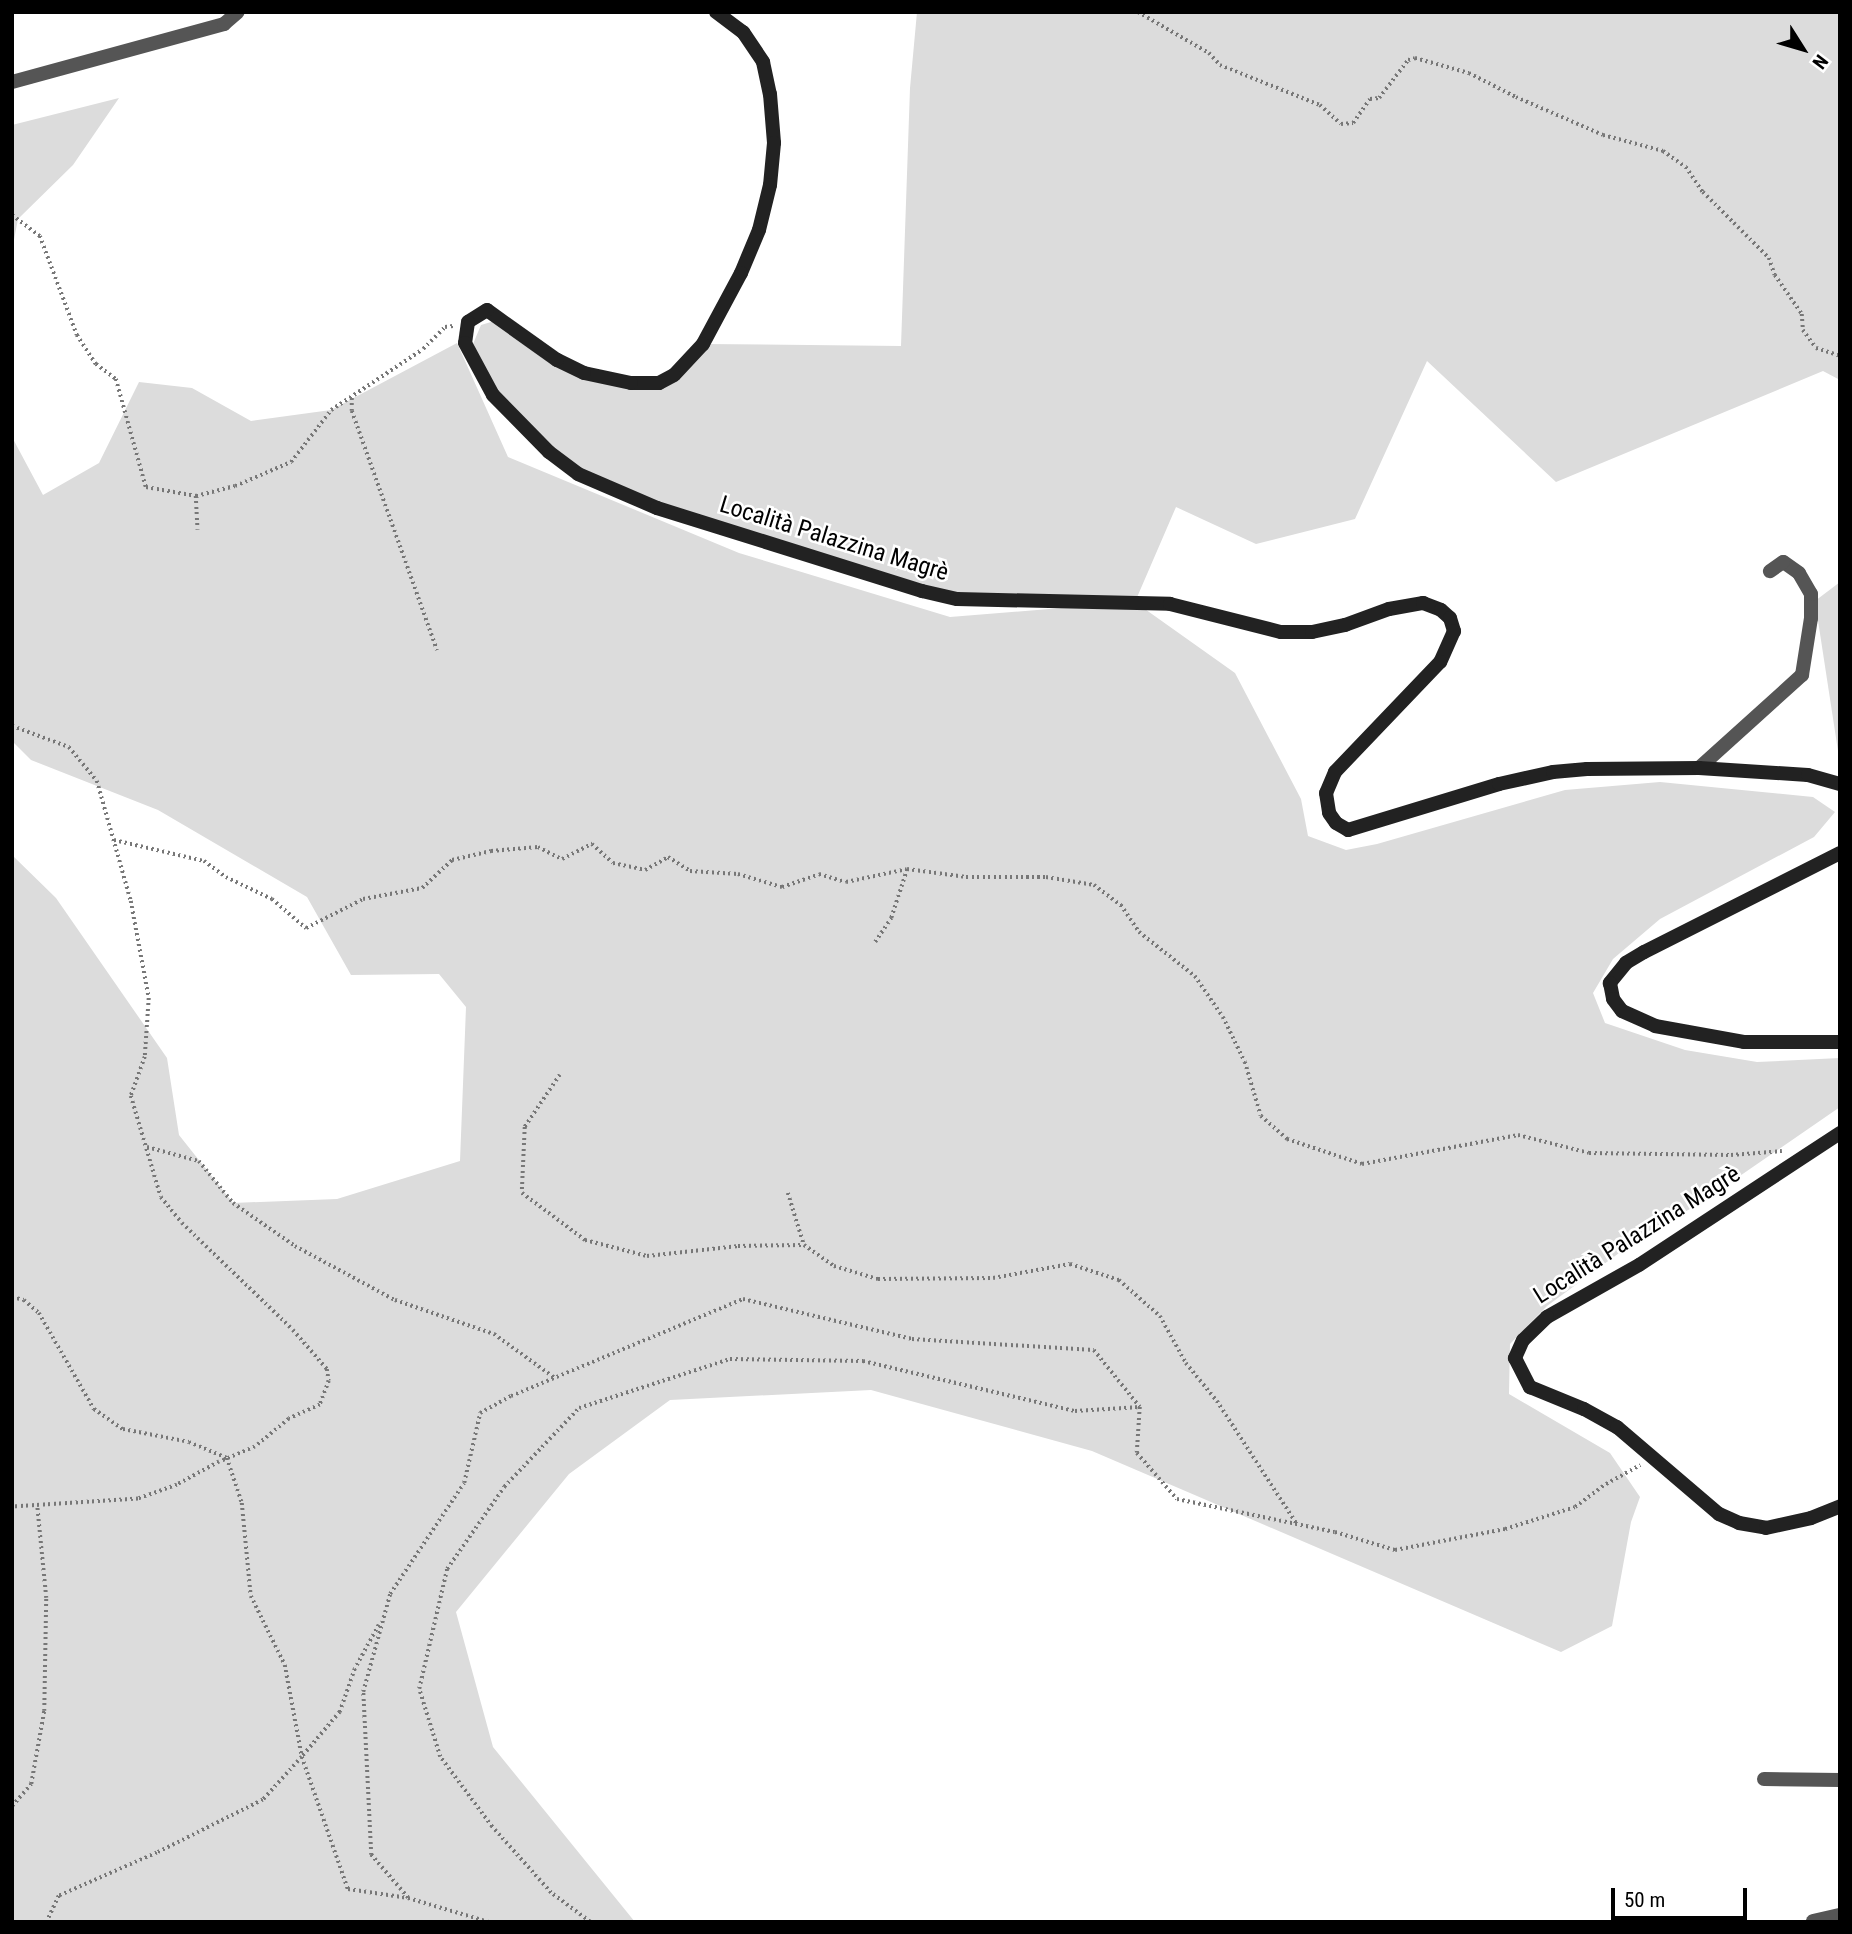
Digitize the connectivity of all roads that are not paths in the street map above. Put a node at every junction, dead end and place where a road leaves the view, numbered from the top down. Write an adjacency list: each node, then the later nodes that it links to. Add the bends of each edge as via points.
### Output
1 (238, 12): 3 (street, via 224,24)
2 (716, 12): 5 (main road, Località Palazzina Magrè, via 743,32 763,62 774,143 759,230 703,344 674,375 659,383 631,383 584,373 557,360 487,310 468,322 466,343 493,395 549,452 578,474 657,509 957,599 1170,604 1282,632 1312,632 1423,603 1441,610 1454,631 1440,662 1335,772 1326,793 1329,813 1336,824 1348,830 1553,772)
3 (12, 82)
4 (1770, 570): 5 (street, via 1783,562 1799,573 1811,594 1802,675)
5 (1699, 768): 6 (main road, Località Palazzina Magrè, via 1808,775)
6 (1840, 783)
7 (1840, 853): 8 (main road, via 1644,952 1626,963 1610,983 1622,1012 1655,1026 1744,1042)
8 (1840, 1042)
9 (1840, 1133): 10 (main road, Località Palazzina Magrè, via 1639,1265 1547,1317 1523,1340 1515,1358 1530,1387 1617,1427 1719,1514 1766,1528)
10 (1840, 1506)
11 (1763, 1779): 12 (street)
12 (1840, 1780)
13 (1840, 1915): 14 (street)
14 (1813, 1922)

